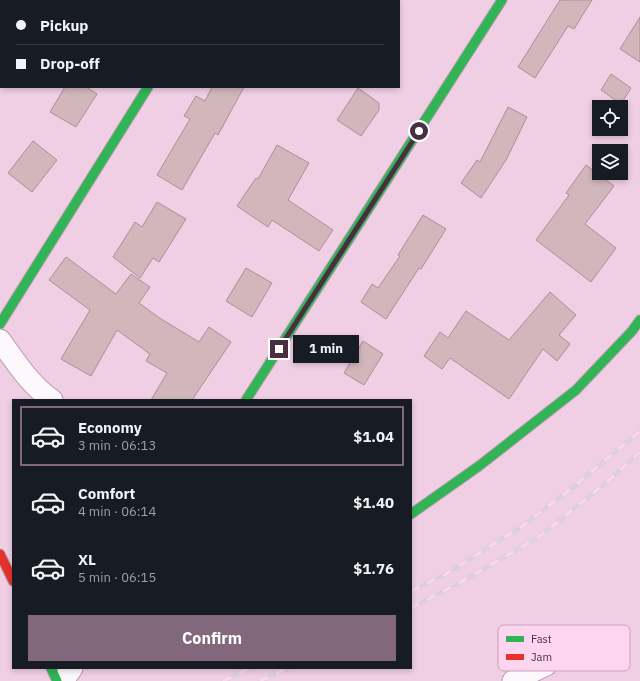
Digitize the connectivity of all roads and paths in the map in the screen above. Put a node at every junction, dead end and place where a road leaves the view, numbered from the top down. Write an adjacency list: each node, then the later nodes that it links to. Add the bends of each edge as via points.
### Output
1 (502, 0): 7 (street)
2 (147, 88): 4 (street)
3 (640, 320): 8 (street, via 576,390 479,466)
4 (0, 324)
5 (0, 340): 6 (street, via 18,365)
6 (51, 399)
7 (247, 399)
8 (412, 513)
9 (0, 554): 10 (street)
10 (12, 579)
11 (51, 669): 14 (street)
12 (71, 669): 15 (street)
13 (534, 671): 16 (street)
14 (57, 681)
15 (63, 681)
16 (513, 681)

